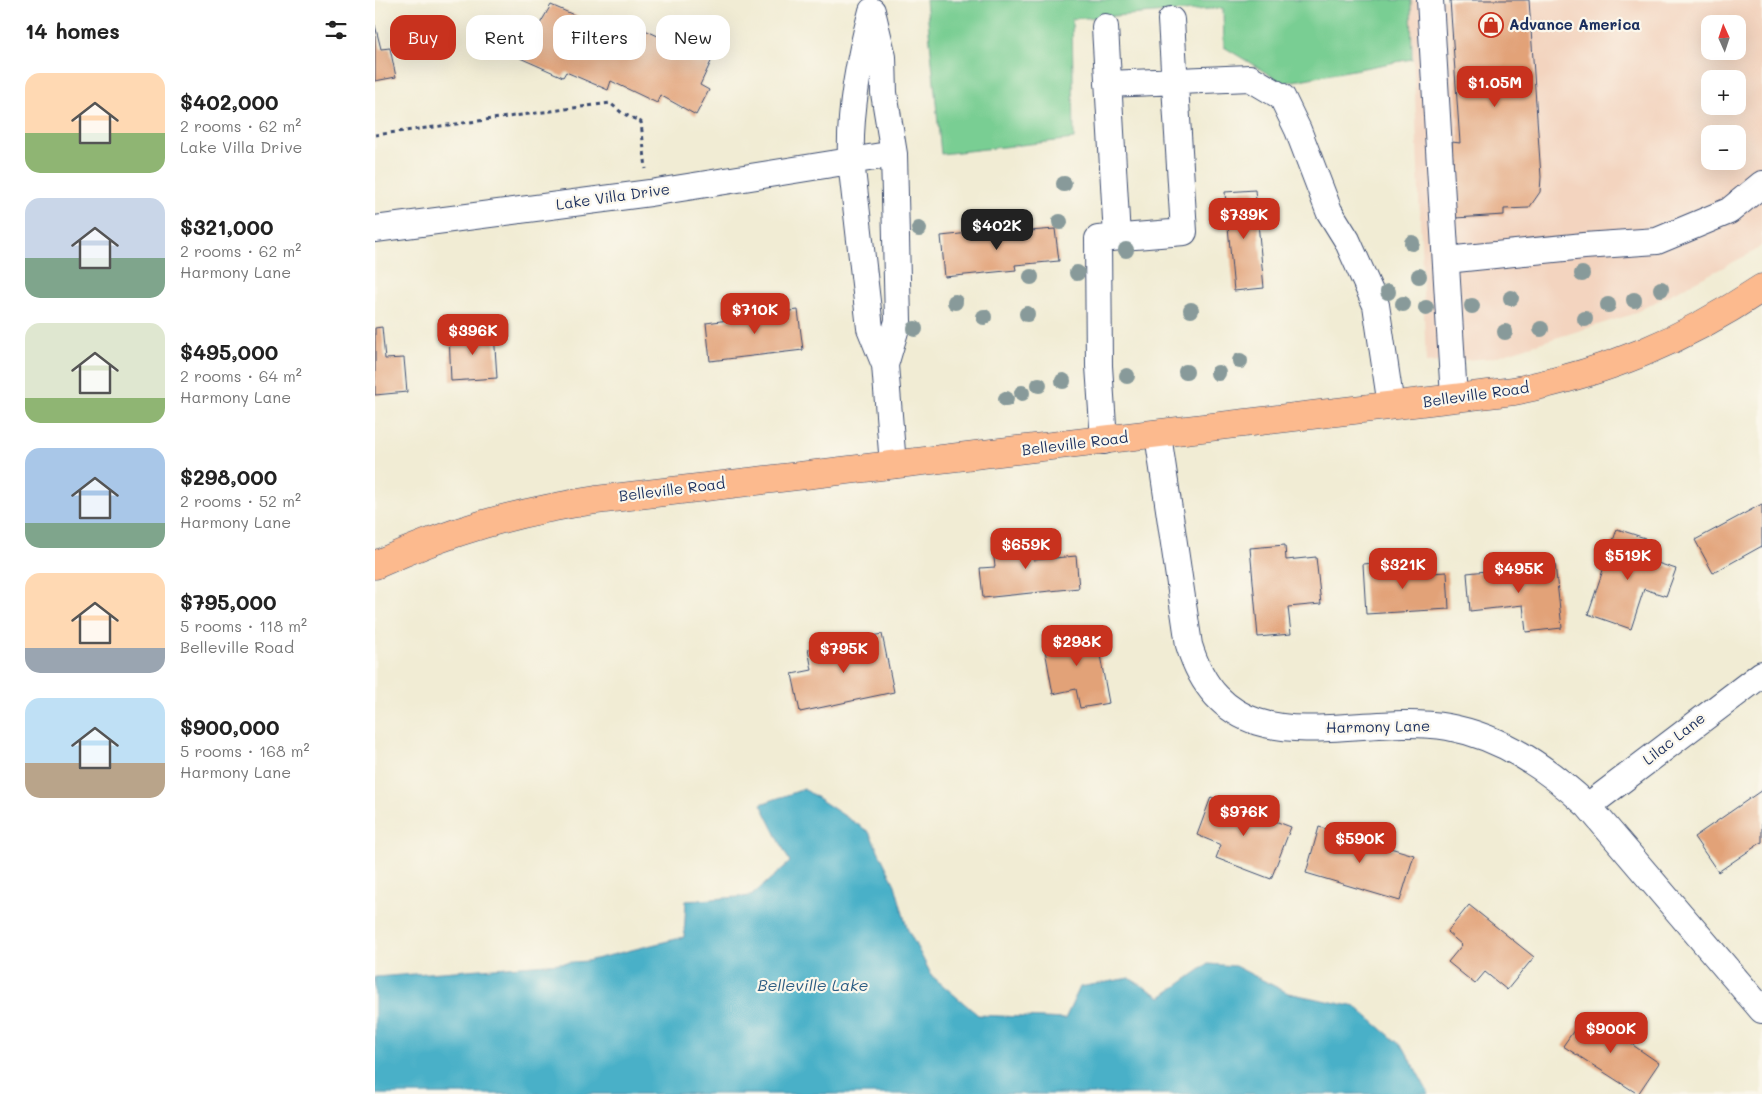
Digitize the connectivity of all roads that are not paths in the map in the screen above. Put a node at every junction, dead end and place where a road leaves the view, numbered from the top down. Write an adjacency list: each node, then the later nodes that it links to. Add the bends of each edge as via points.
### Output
1 (1430, 0): 12 (street)
2 (873, 6): 7 (street, via 883,57 884,93); 8 (street, via 861,53)
3 (1171, 20): 5 (street)
4 (1105, 27): 6 (street)
5 (1174, 80): 6 (street); 11 (street, via 1184,232); 16 (street, via 1250,78 1282,97 1329,211 1347,240 1376,305)
6 (1108, 84): 11 (street)
7 (894, 154): 8 (street, Lake Villa Drive); 14 (street, via 898,320)
8 (851, 161): 10 (street, Lake Villa Drive, via 650,193); 14 (street, via 870,328)
9 (1762, 184): 12 (street, via 1729,211 1657,241)
10 (375, 228)
11 (1117, 237): 18 (street, via 1098,239 1099,366)
12 (1446, 260): 15 (street)
13 (1762, 288): 15 (main road, Belleville Road, via 1725,313 1678,338 1600,370 1514,391)
14 (885, 365): 19 (street)
15 (1454, 398): 16 (main road, Belleville Road)
16 (1391, 406): 17 (main road, Belleville Road)
17 (1158, 435): 18 (main road, Belleville Road); 22 (street, Harmony Lane, via 1189,645 1202,677 1223,702 1251,720 1293,730 1414,724 1471,733 1495,741 1534,762)
18 (1104, 441): 19 (main road, Belleville Road)
19 (893, 465): 20 (main road, Belleville Road, via 708,485 541,508 487,521)
20 (375, 565)
21 (1762, 674): 22 (street, Lilac Lane)
22 (1588, 806): 23 (street, Harmony Lane)
23 (1762, 1010)

